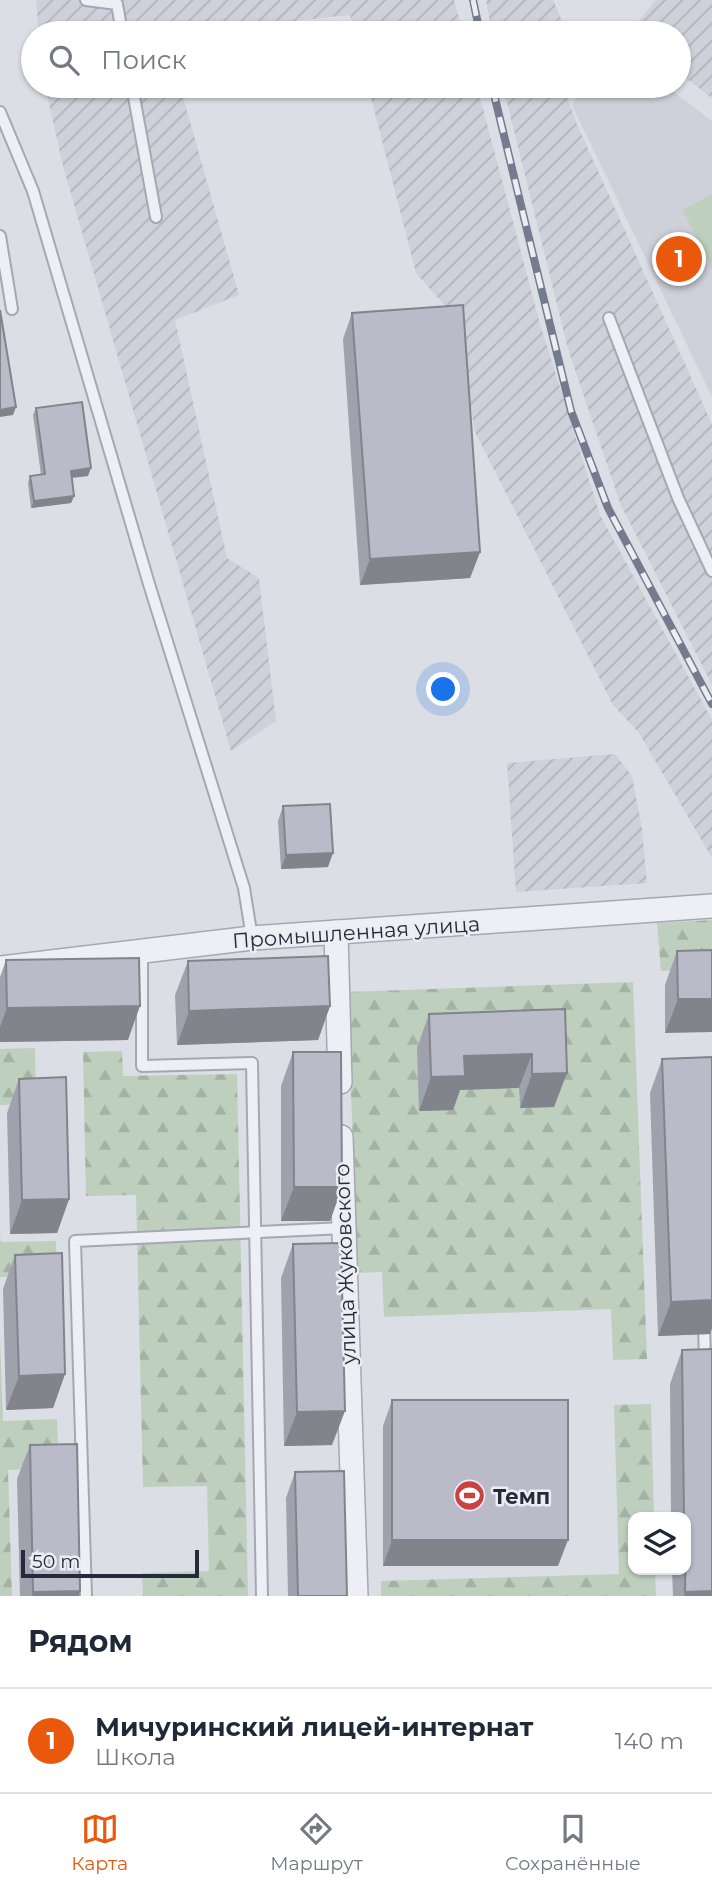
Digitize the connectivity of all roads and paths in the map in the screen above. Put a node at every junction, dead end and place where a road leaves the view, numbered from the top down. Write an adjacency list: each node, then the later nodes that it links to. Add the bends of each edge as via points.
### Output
1 (86, 0): 2 (lane, via 117,4)
2 (120, 21)
3 (134, 98): 6 (lane)
4 (0, 112): 5 (lane)
5 (4, 127): 13 (lane, via 33,191 244,888)
6 (156, 217)
7 (0, 236): 8 (lane)
8 (12, 309)
9 (609, 318): 10 (lane, via 678,498)
10 (712, 571)
11 (712, 906): 12 (street, Промышленная улица)
12 (336, 932): 13 (street, Промышленная улица); 16 (street, улица Жуковского)
13 (252, 938): 14 (street, Промышленная улица)
14 (142, 952): 15 (street, Промышленная улица); 17 (lane, via 142,1066 252,1063)
15 (0, 968)
16 (344, 1228): 17 (lane); 22 (street, улица Жуковского)
17 (256, 1233): 20 (lane, via 75,1241); 21 (lane)
18 (704, 1303): 19 (lane)
19 (705, 1373)
20 (86, 1596)
21 (262, 1596)
22 (356, 1596)

